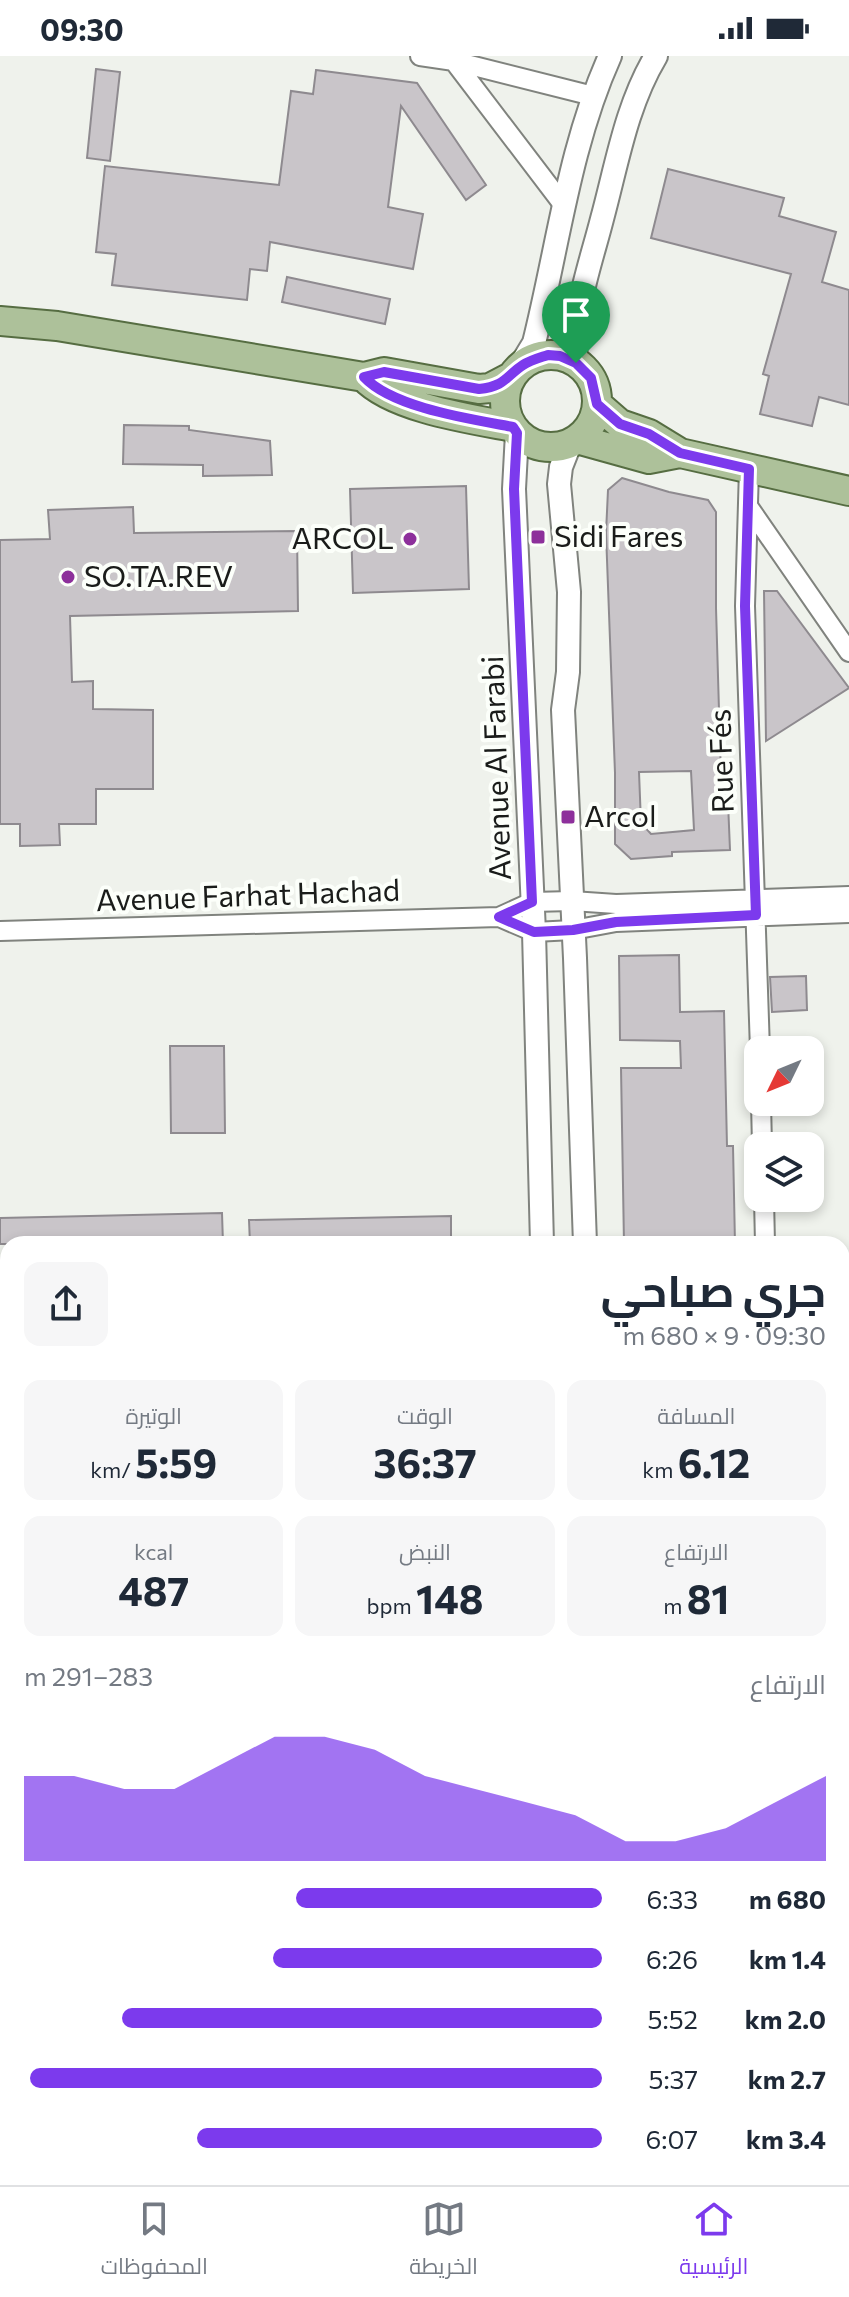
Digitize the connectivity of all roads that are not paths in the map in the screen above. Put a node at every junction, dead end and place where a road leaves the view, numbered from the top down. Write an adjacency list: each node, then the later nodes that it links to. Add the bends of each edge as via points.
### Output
1 (420, 56): 4 (street)
2 (610, 56): 5 (street)
3 (656, 56): 8 (street, via 628,118 575,323)
4 (452, 58): 5 (street); 6 (street)
5 (593, 96): 6 (street)
6 (565, 207): 9 (street, via 534,343)
7 (0, 321): 10 (main road)
8 (576, 363): 9 (main road, via 548,355); 11 (main road, via 591,378)
9 (516, 372): 10 (main road, via 479,389 384,372); 12 (main road, via 505,405)
10 (364, 377): 12 (main road, via 398,399)
11 (597, 404): 13 (main road, via 594,419); 14 (main road, via 620,424)
12 (515, 430): 13 (main road, via 538,447); 21 (street, Avenue Al Farabi)
13 (574, 442): 14 (main road, via 649,459); 20 (street, via 559,484 569,592 563,710)
14 (680, 453): 15 (main road)
15 (749, 488): 16 (main road); 17 (street); 18 (street); 22 (street, Rue Fés, via 745,606)
16 (849, 491)
17 (849, 630)
18 (849, 652)
19 (849, 896): 22 (street, Avenue Farhat Hachad)
20 (572, 901): 21 (street, Avenue Farhat Hachad); 22 (street, Avenue Farhat Hachad); 25 (street)
21 (532, 902): 24 (street, Avenue Farhat Hachad); 27 (street, Avenue Al Farabi)
22 (755, 907): 23 (street, Avenue Farhat Hachad); 25 (street, Avenue Farhat Hachad); 28 (street, Rue Fés)
23 (849, 913)
24 (499, 917): 26 (street, Avenue Farhat Hachad); 27 (street, Avenue Farhat Hachad)
25 (573, 930): 27 (street, Avenue Farhat Hachad); 31 (street)
26 (0, 931)
27 (534, 932): 30 (street, Avenue Al Farabi)
28 (760, 1036)
29 (764, 1212): 32 (street)
30 (542, 1236)
31 (585, 1236)
32 (765, 1236)

